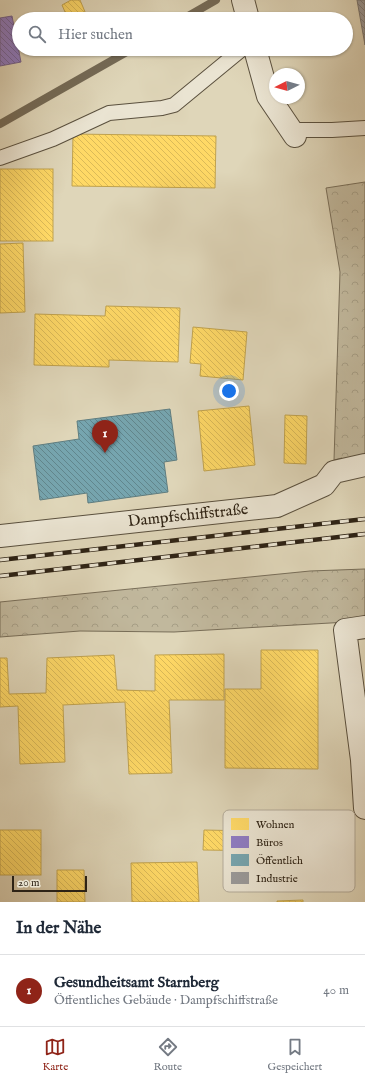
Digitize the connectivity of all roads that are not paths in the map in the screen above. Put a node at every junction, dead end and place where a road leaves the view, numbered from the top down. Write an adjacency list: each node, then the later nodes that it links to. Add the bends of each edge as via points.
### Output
1 (243, 0): 2 (street)
2 (246, 12)
3 (234, 56): 7 (lane, via 174,105 110,113)
4 (258, 56): 6 (street, via 268,96)
5 (365, 128): 6 (lane)
6 (293, 133)
7 (0, 158)
8 (365, 465): 9 (street, Dampfschiffstraße, via 334,472 324,485 277,506)
9 (0, 536)
10 (355, 628): 11 (street)
11 (365, 808)

